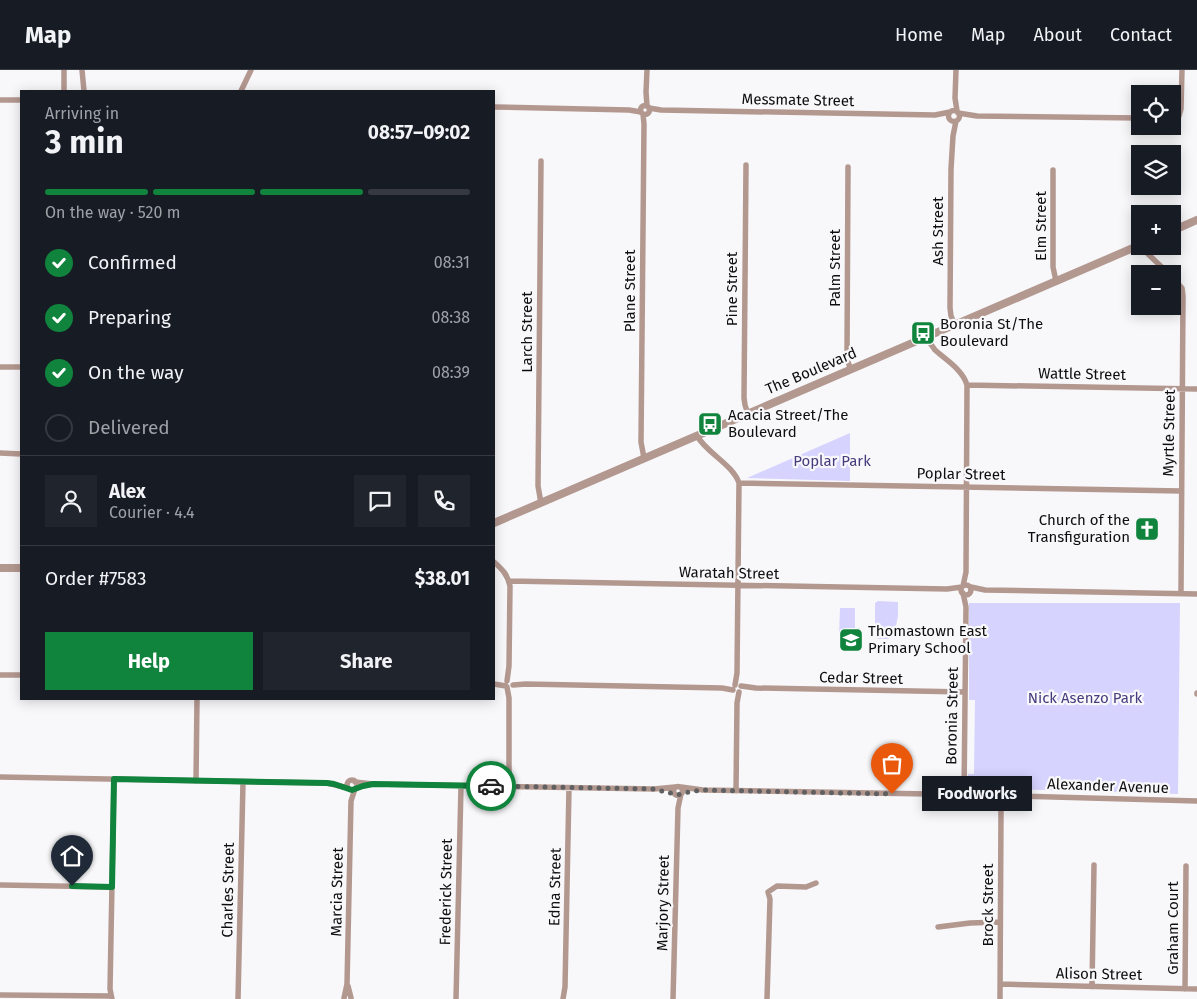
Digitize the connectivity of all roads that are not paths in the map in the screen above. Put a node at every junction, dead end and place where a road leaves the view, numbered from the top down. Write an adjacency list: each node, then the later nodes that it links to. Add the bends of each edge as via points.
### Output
1 (64, 70): 8 (street)
2 (82, 70): 9 (street)
3 (251, 70): 7 (street)
4 (646, 70): 16 (street, Plane Street)
5 (956, 70): 17 (street, Ash Street)
6 (1182, 70): 12 (street)
7 (247, 80): 10 (street); 11 (street)
8 (64, 90)
9 (84, 90)
10 (242, 90)
11 (245, 90)
12 (1181, 91)
13 (0, 100): 14 (street)
14 (20, 100)
15 (495, 107): 16 (street, Messmate Street)
16 (645, 110): 17 (street, Messmate Street); 42 (street, Plane Street, via 641,442)
17 (954, 115): 18 (street, Messmate Street); 30 (street, Ash Street, via 950,308)
18 (1131, 118)
19 (540, 161): 46 (street, Larch Street, via 538,486)
20 (746, 165): 38 (street, Pine Street, via 744,398)
21 (848, 167): 34 (street, Palm Street, via 847,354)
22 (1053, 170): 28 (street, Elm Street, via 1053,267)
23 (1197, 220): 24 (street)
24 (1181, 227)
25 (1131, 250): 28 (street, The Boulevard)
26 (1149, 255): 27 (street)
27 (1160, 265)
28 (1056, 281): 30 (street, The Boulevard)
29 (1181, 287): 36 (street, Myrtle Street)
30 (955, 325): 31 (street, The Boulevard)
31 (925, 337): 34 (street, The Boulevard); 35 (street, via 961,373)
32 (0, 367): 33 (street)
33 (20, 367)
34 (850, 370): 38 (street, The Boulevard)
35 (967, 385): 36 (street, Wattle Street); 44 (street, Boronia Street)
36 (1182, 388): 37 (street, Wattle Street); 45 (street, Myrtle Street)
37 (1197, 388)
38 (748, 414): 39 (street, The Boulevard)
39 (697, 436): 42 (street, The Boulevard); 43 (street)
40 (0, 454): 41 (street)
41 (20, 454)
42 (644, 458): 46 (street, The Boulevard)
43 (739, 483): 44 (street, Poplar Street); 52 (street)
44 (967, 487): 45 (street, Poplar Street); 53 (street, Boronia Street)
45 (1181, 491): 54 (street, Myrtle Street)
46 (541, 503): 47 (street, The Boulevard)
47 (495, 523)
48 (495, 563): 51 (street)
49 (0, 568): 50 (street)
50 (20, 568)
51 (509, 581): 52 (street, Waratah Street); 59 (street)
52 (738, 585): 53 (street, Waratah Street); 60 (street)
53 (966, 590): 54 (street, Waratah Street); 61 (street, Boronia Street)
54 (1181, 594): 55 (street, Waratah Street)
55 (1197, 594)
56 (0, 675): 57 (street)
57 (20, 675)
58 (495, 684): 59 (street, Cedar Street)
59 (509, 684): 60 (street, Cedar Street); 69 (street)
60 (737, 688): 61 (street, Cedar Street); 71 (street)
61 (965, 692): 73 (street, Boronia Street)
62 (197, 700): 65 (street)
63 (0, 777): 64 (street, Alexander Avenue)
64 (114, 779): 65 (street, Alexander Avenue); 80 (street)
65 (196, 781): 66 (street, Alexander Avenue)
66 (243, 782): 67 (street, Alexander Avenue); 90 (street, Charles Street)
67 (352, 786): 68 (street, Alexander Avenue); 91 (street, Marcia Street)
68 (461, 786): 69 (street, Alexander Avenue); 92 (street, Frederick Street)
69 (509, 786): 70 (street, Alexander Avenue)
70 (569, 788): 72 (street, Alexander Avenue); 84 (street, Edna Street)
71 (736, 791): 72 (street, Alexander Avenue); 73 (street, Alexander Avenue)
72 (678, 792): 95 (street, Marjory Street)
73 (964, 795): 74 (street, Alexander Avenue)
74 (1001, 797): 75 (street, Alexander Avenue); 81 (street, Brock Street)
75 (1197, 800)
76 (1094, 865): 85 (street)
77 (1186, 866): 86 (street, Graham Court)
78 (816, 883): 96 (street, via 806,887 777,886 768,892)
79 (0, 885): 80 (street)
80 (112, 887): 89 (street)
81 (1000, 922): 82 (street); 83 (street, Brock Street)
82 (938, 927)
83 (1000, 984): 85 (street, Alison Street); 97 (street, Brock Street)
84 (565, 987): 93 (street, Edna Street); 94 (street, Edna Street)
85 (1092, 987): 86 (street, Alison Street)
86 (1185, 989): 87 (street, Alison Street)
87 (1197, 989)
88 (0, 995): 89 (street)
89 (112, 998)
90 (238, 999)
91 (347, 999)
92 (456, 999)
93 (563, 999)
94 (567, 999)
95 (673, 999)
96 (767, 999)
97 (1000, 999)

